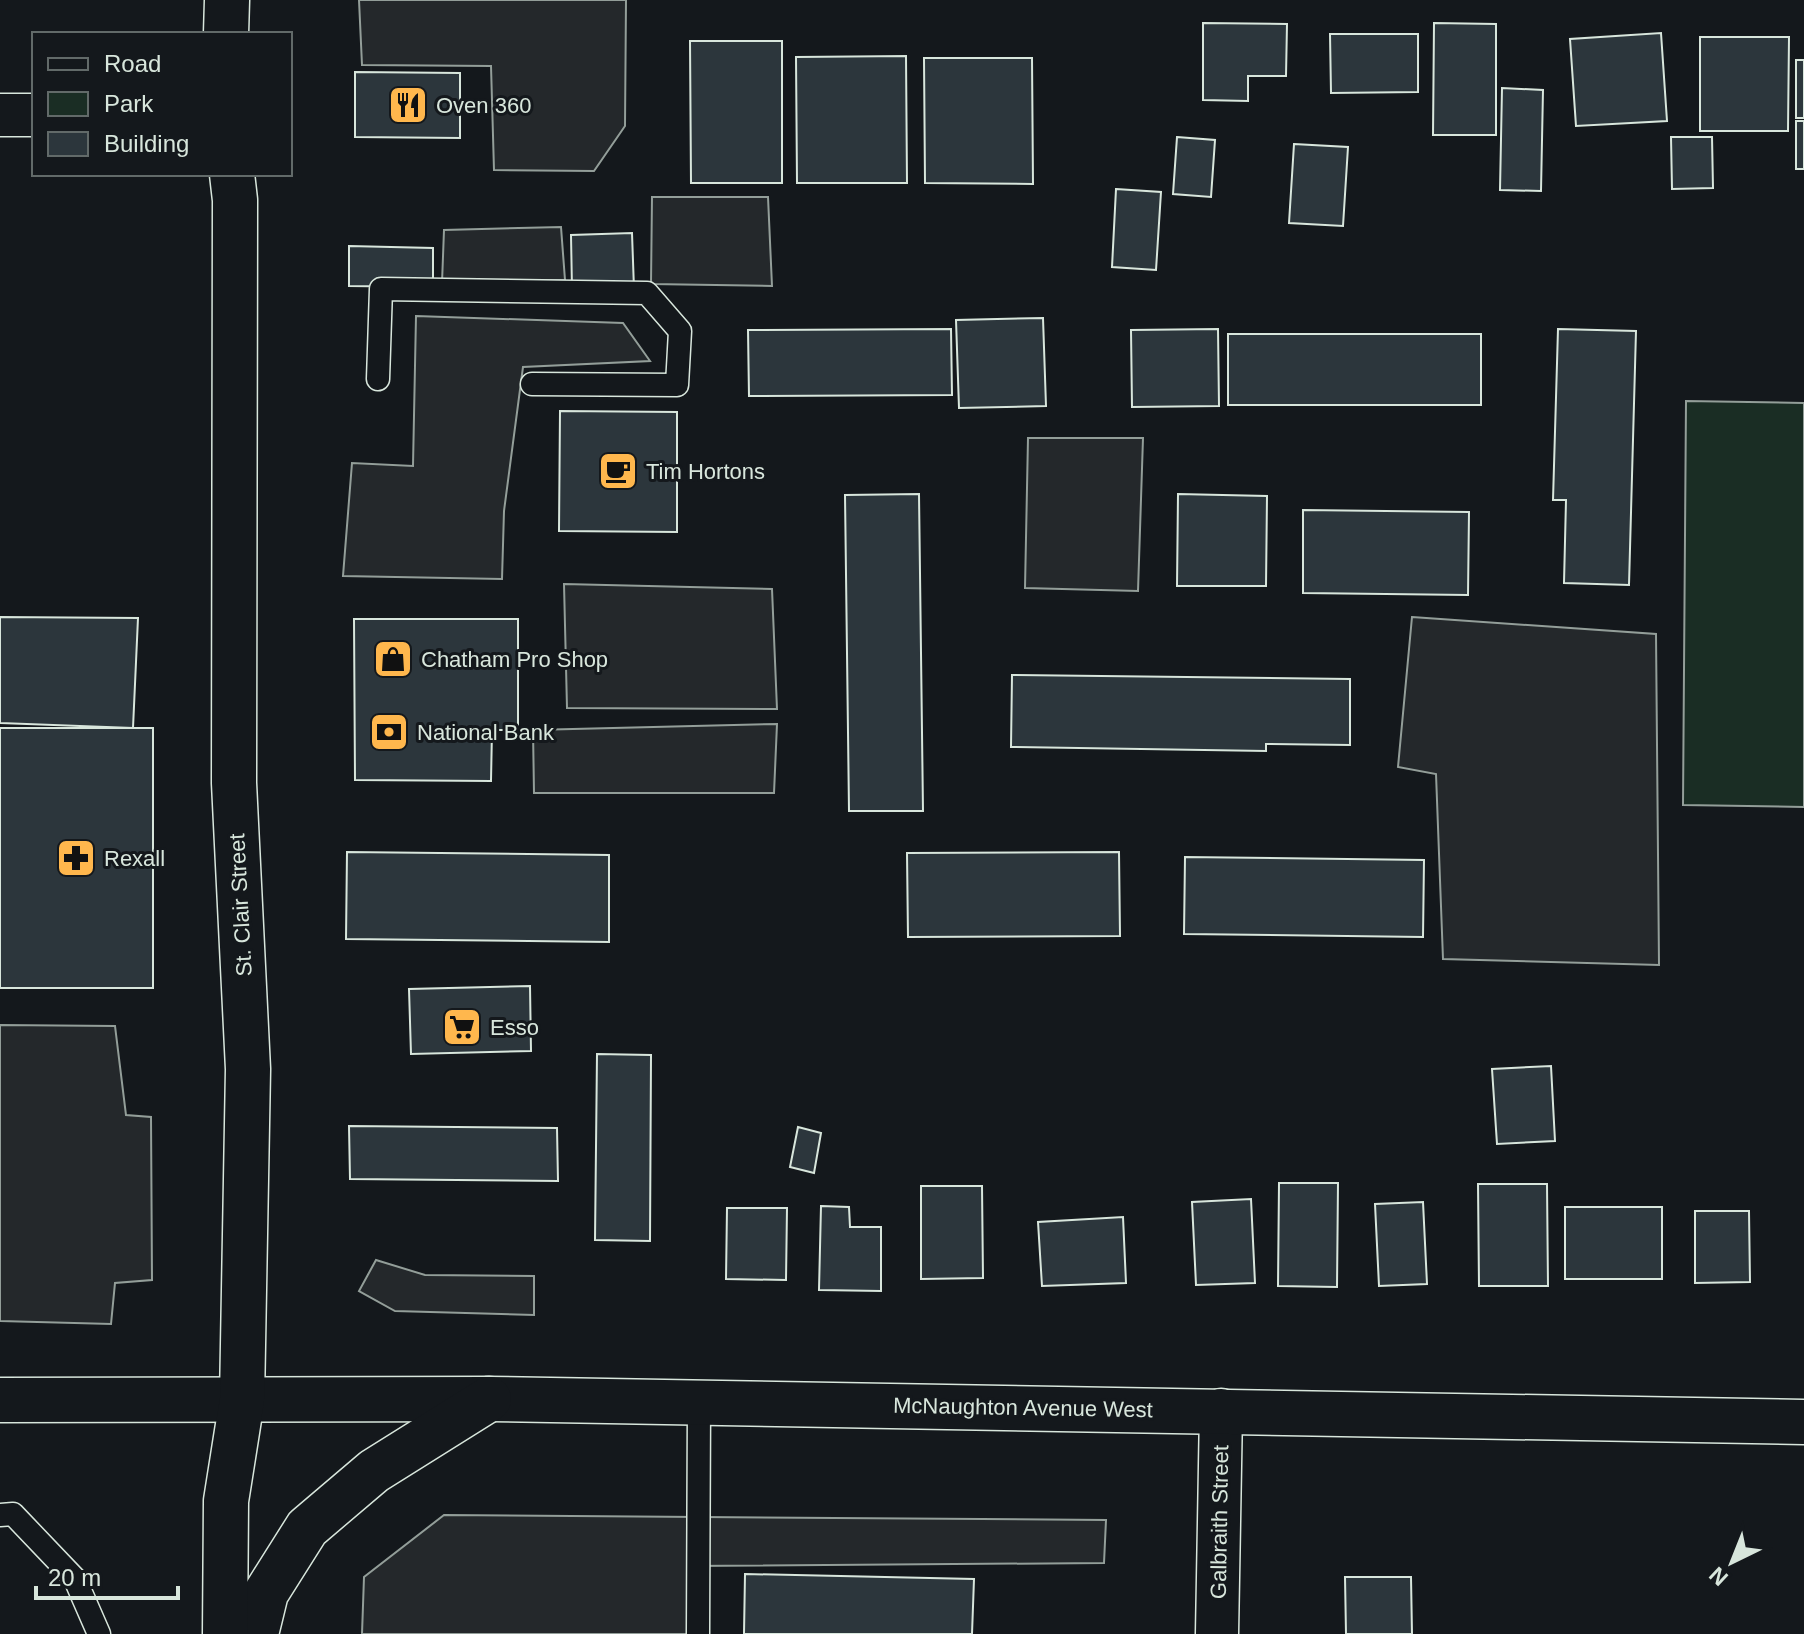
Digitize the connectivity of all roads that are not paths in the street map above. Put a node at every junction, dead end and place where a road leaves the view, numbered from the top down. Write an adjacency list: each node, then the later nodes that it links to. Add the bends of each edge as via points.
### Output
1 (227, 0): 2 (main road)
2 (226, 32)
3 (0, 115): 4 (street)
4 (32, 115)
5 (232, 176): 10 (main road, St. Clair Street, via 234,783 248,1069)
6 (378, 379): 7 (lane, via 381,289 647,293 680,331 677,385)
7 (532, 384)
8 (489, 1399): 10 (main road, McNaughton Avenue West); 11 (main road, McNaughton Avenue West); 17 (main road, via 374,1471 307,1528 266,1593)
9 (0, 1400): 10 (main road, McNaughton Avenue West)
10 (242, 1400): 16 (main road, St. Clair Street, via 226,1501)
11 (699, 1402): 12 (main road, McNaughton Avenue West); 18 (lane)
12 (1221, 1410): 13 (main road, McNaughton Avenue West); 19 (street, Galbraith Street)
13 (1804, 1422)
14 (0, 1515): 15 (lane, via 13,1514 75,1579)
15 (99, 1634)
16 (225, 1634)
17 (256, 1634)
18 (698, 1634)
19 (1217, 1634)

